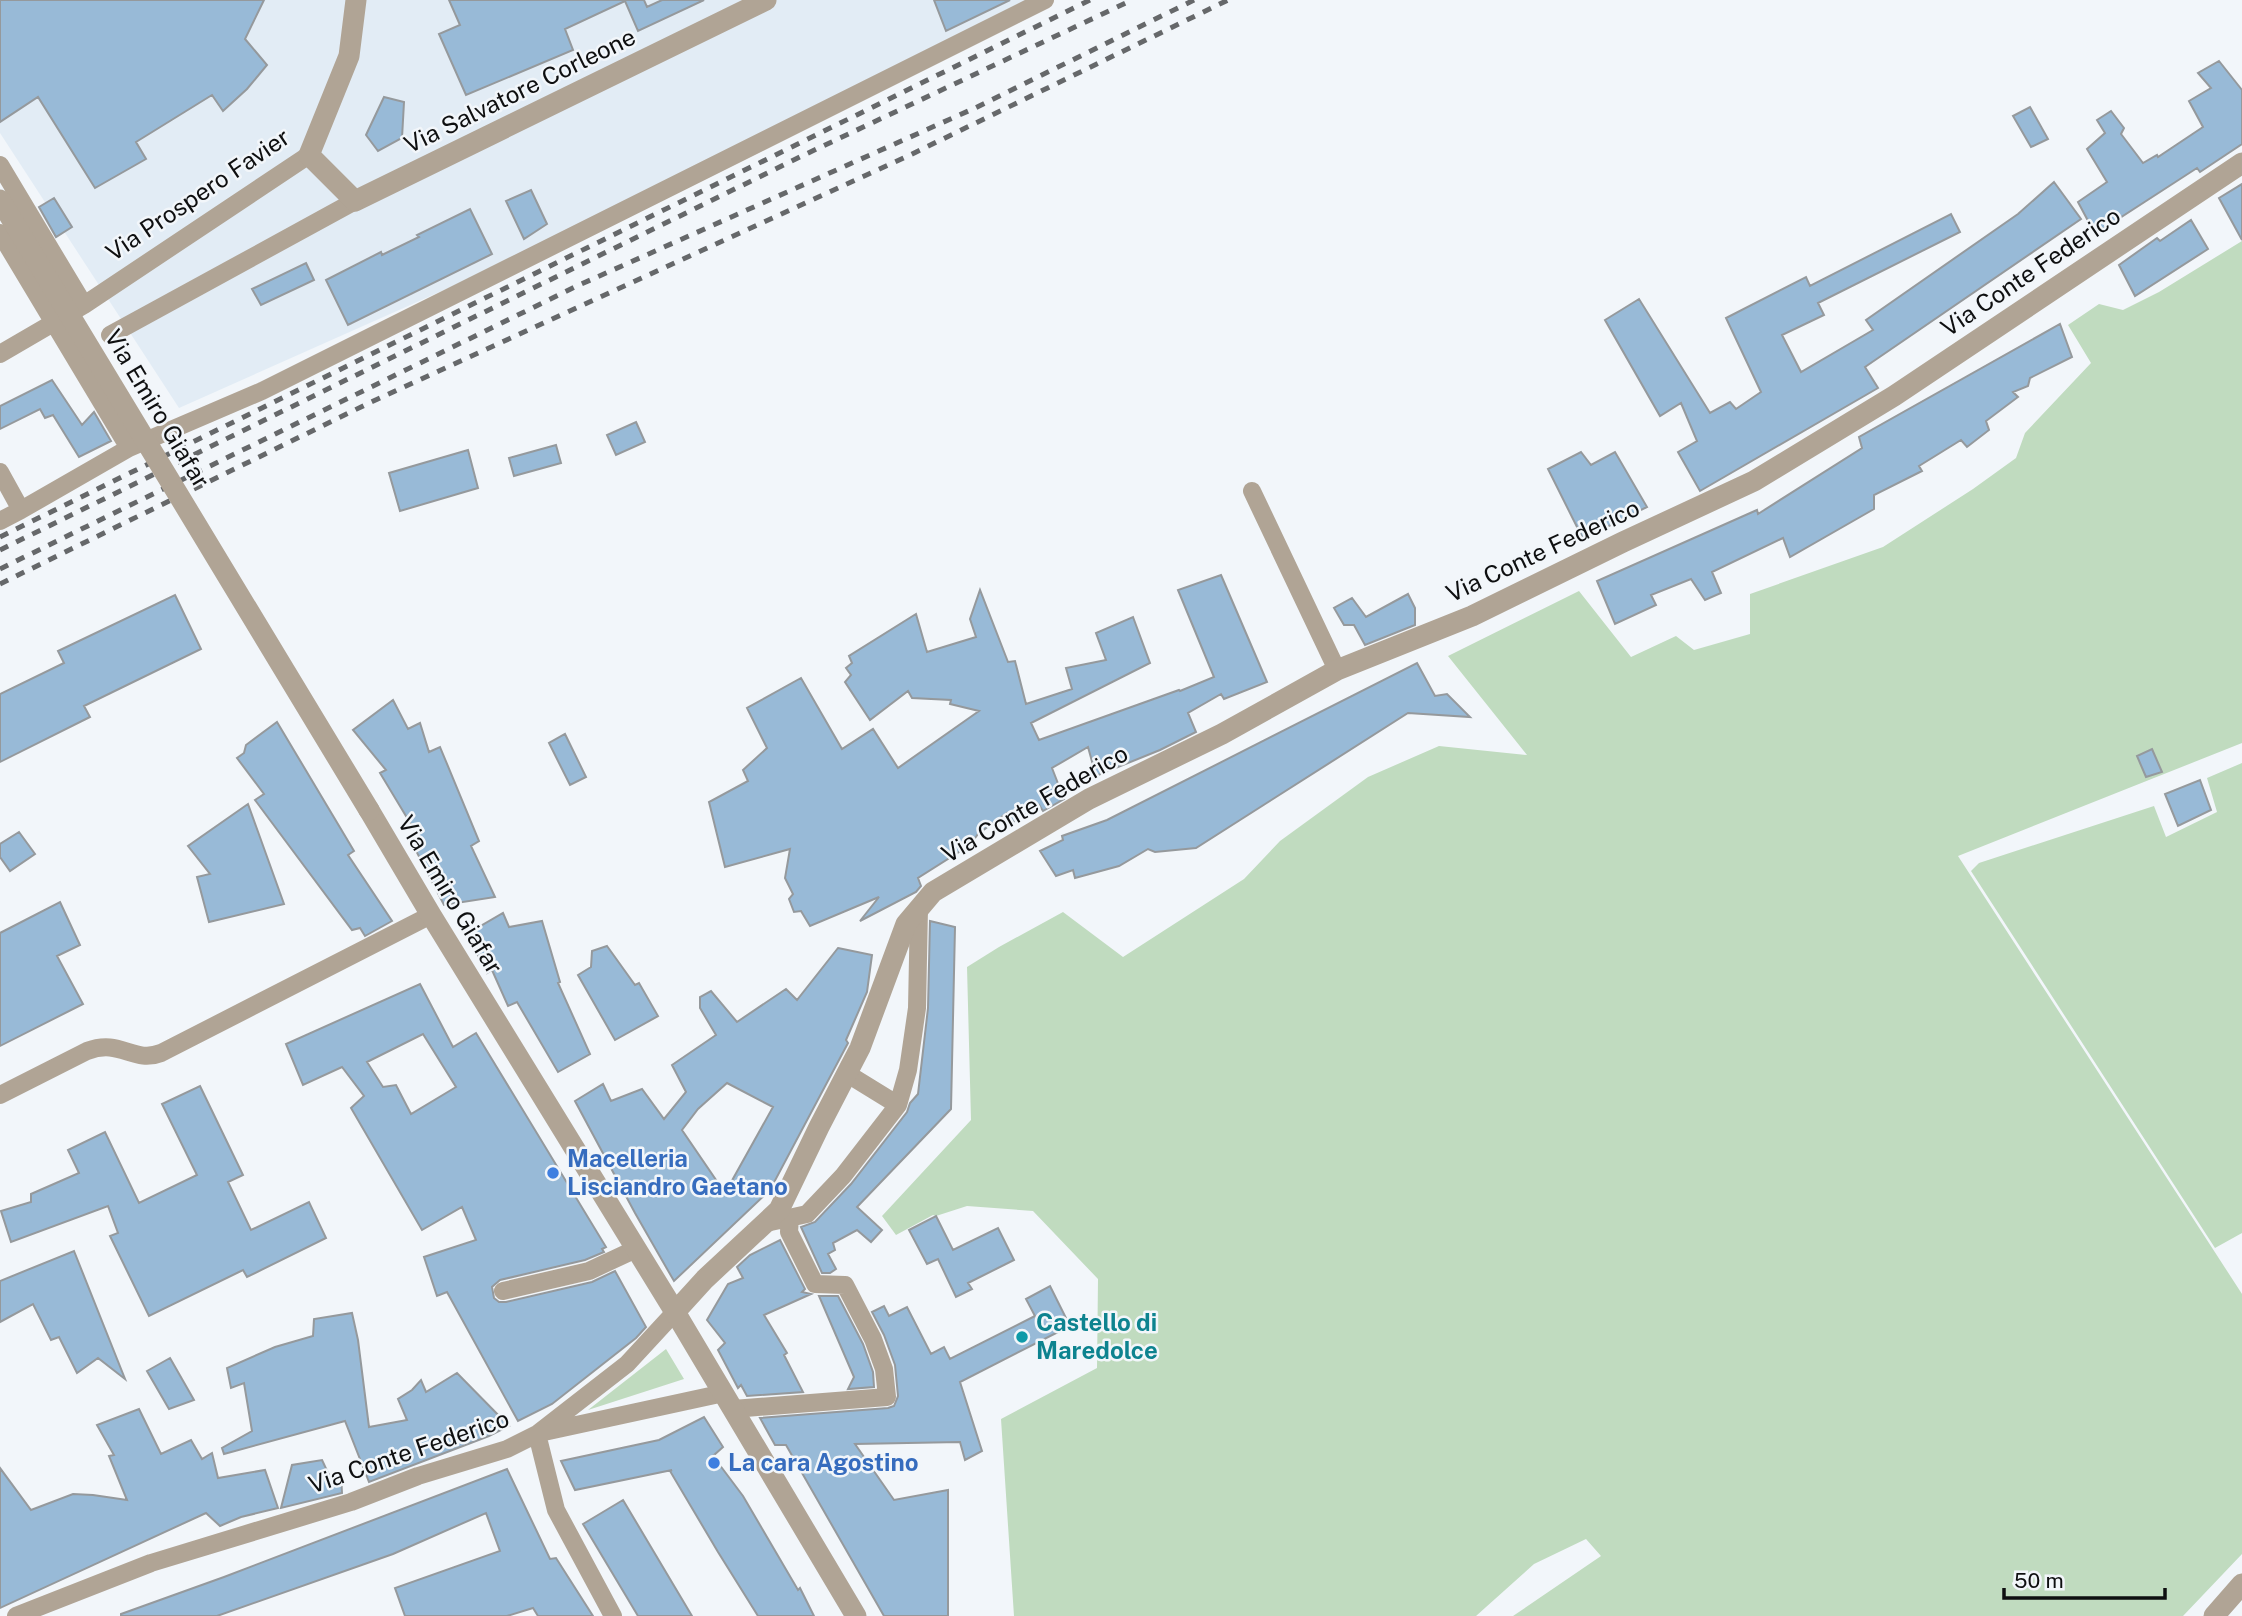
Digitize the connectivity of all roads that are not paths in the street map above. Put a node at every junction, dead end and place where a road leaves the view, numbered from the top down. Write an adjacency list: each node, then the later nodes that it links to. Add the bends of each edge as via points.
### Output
1 (356, 0): 4 (street, Via Prospero Favier, via 349,56)
2 (766, 0): 8 (street, Via Salvatore Corleone)
3 (1045, 0): 14 (street, via 274,385)
4 (309, 155): 8 (street); 10 (street, Via Prospero Favier)
5 (2242, 163): 19 (street, Via Conte Federico, via 1894,396 1754,481 1472,616)
6 (0, 165): 10 (street)
7 (0, 200): 21 (street, Via Emiro Giafar, bridge)
8 (355, 201): 12 (street)
9 (0, 233): 11 (street)
10 (84, 305): 11 (street, Via Prospero Favier)
11 (54, 324): 13 (street, Via Prospero Favier); 14 (street)
12 (110, 335)
13 (0, 354)
14 (129, 448): 17 (street)
15 (0, 472): 17 (street)
16 (1252, 492): 19 (street)
17 (21, 510): 18 (street)
18 (0, 521)
19 (1337, 670): 20 (street, Via Conte Federico, via 1222,734 1089,799 933,892)
20 (919, 908): 22 (street, Via Conte Federico, via 906,924 860,1048); 24 (street, via 917,1008)
21 (431, 915): 23 (street, via 161,1053 147,1057 102,1046); 27 (street, Via Emiro Giafar)
22 (846, 1073): 24 (street); 26 (street, Via Conte Federico, via 779,1210)
23 (0, 1095)
24 (898, 1105): 25 (street, via 843,1177 807,1214)
25 (790, 1218): 26 (street); 30 (street, via 789,1232 815,1284 845,1285 884,1369 887,1397)
26 (766, 1223): 29 (street, Via Conte Federico)
27 (636, 1249): 28 (street, via 589,1270); 29 (street, Via Emiro Giafar)
28 (503, 1291)
29 (676, 1312): 30 (street, Via Emiro Giafar); 31 (street, Via Conte Federico, via 627,1364)
30 (729, 1401): 31 (street); 35 (street, Via Emiro Giafar)
31 (537, 1434): 33 (street, Via Conte Federico, via 507,1449 351,1502 150,1563); 34 (street, via 556,1510)
32 (2242, 1584): 36 (street)
33 (16, 1616)
34 (613, 1616)
35 (856, 1616)
36 (2214, 1616)

